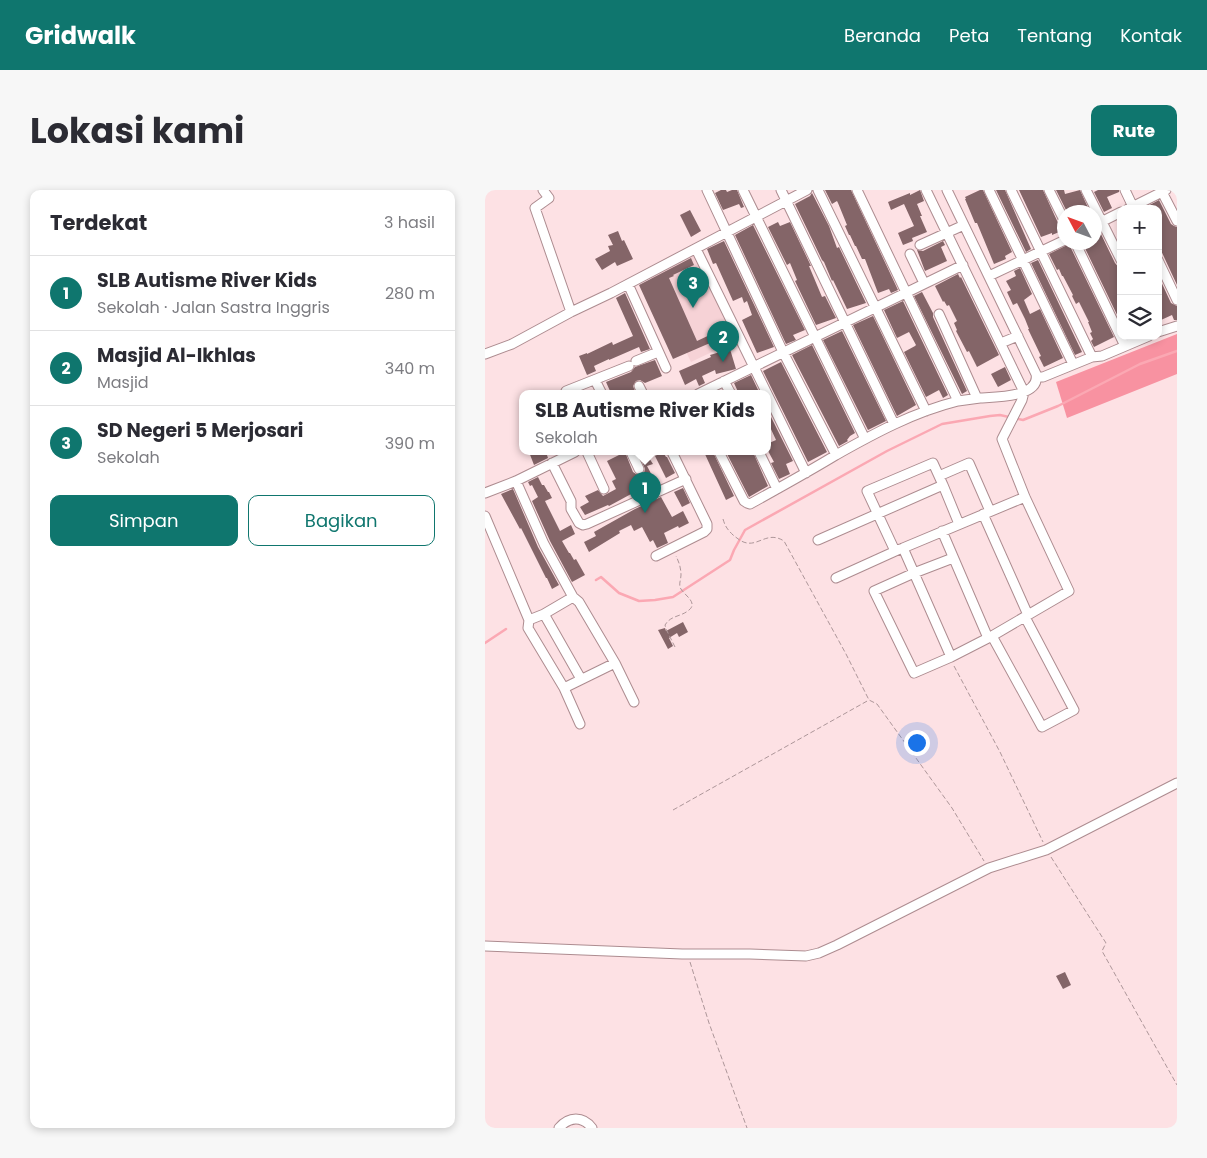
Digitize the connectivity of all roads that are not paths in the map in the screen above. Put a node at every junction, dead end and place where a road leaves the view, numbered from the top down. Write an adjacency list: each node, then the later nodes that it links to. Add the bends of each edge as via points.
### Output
1 (543, 190): 45 (street, via 549,198 535,208)
2 (707, 190): 27 (street)
3 (743, 190): 22 (street)
4 (781, 190): 16 (street)
5 (807, 190): 16 (street)
6 (818, 190): 44 (street)
7 (857, 190): 42 (street)
8 (926, 190): 28 (street)
9 (947, 190): 25 (street)
10 (989, 190): 36 (street)
11 (1011, 190): 33 (street)
12 (1049, 190): 20 (street)
13 (1086, 190): 17 (street)
14 (1125, 190): 18 (street)
15 (1163, 191): 19 (street); 23 (street)
16 (786, 201): 22 (street); 47 (street)
17 (1091, 205)
18 (1130, 205)
19 (1137, 205)
20 (1057, 206)
21 (1117, 214): 24 (street)
22 (756, 216): 27 (street); 51 (street)
23 (1177, 221)
24 (1102, 222)
25 (964, 225): 28 (street); 39 (street)
26 (1102, 230): 35 (street)
27 (727, 231): 31 (street); 56 (street)
28 (948, 233): 30 (street); 37 (street)
29 (1057, 244): 33 (street)
30 (920, 245)
31 (696, 249): 41 (street); 60 (street)
32 (1079, 250): 54 (street)
33 (1041, 252): 36 (street); 58 (street)
34 (910, 254): 40 (street)
35 (1117, 254)
36 (1023, 260): 39 (street); 59 (street)
37 (963, 265): 40 (street); 53 (street)
38 (1162, 268): 43 (street)
39 (989, 276): 50 (street)
40 (924, 283): 42 (street)
41 (628, 284): 45 (street); 55 (street)
42 (907, 292): 44 (street); 73 (street)
43 (1177, 300)
44 (875, 308): 47 (street); 74 (street)
45 (571, 312): 57 (street, via 512,344)
46 (939, 314): 71 (street)
47 (845, 323): 51 (street); 75 (street)
48 (1177, 326): 49 (street)
49 (1162, 331)
50 (1018, 336): 53 (street); 62 (street)
51 (815, 337): 56 (street); 76 (street)
52 (1139, 340): 54 (street)
53 (1001, 343): 70 (street)
54 (1125, 346): 58 (street)
55 (658, 352): 61 (street); 63 (street)
56 (783, 352): 60 (street); 83 (street)
57 (485, 354)
58 (1092, 357): 59 (street)
59 (1073, 364): 62 (street)
60 (754, 366): 64 (street); 69 (street)
61 (666, 368)
62 (1037, 377): 70 (street)
63 (595, 380): 65 (street); 66 (street)
64 (724, 381): 67 (street); 68 (street)
65 (569, 390)
66 (600, 390)
67 (706, 390)
68 (729, 390)
69 (766, 390)
70 (1023, 396): 71 (street); 93 (street, via 1002,439)
71 (977, 398): 73 (street)
72 (771, 401): 86 (street)
73 (958, 401): 74 (street)
74 (926, 411): 75 (street)
75 (894, 424): 76 (street)
76 (865, 439): 83 (street)
77 (569, 455): 84 (street)
78 (588, 455): 90 (street)
79 (632, 455): 85 (street)
80 (674, 455): 87 (street)
81 (721, 455): 91 (street, via 747,503)
82 (760, 455): 91 (street)
83 (836, 455): 86 (street)
84 (552, 463): 87 (street, via 571,501 571,508 583,525); 89 (street)
85 (639, 468)
86 (806, 473): 91 (street)
87 (686, 479): 101 (street, via 707,529)
88 (941, 480): 94 (street, via 969,463); 95 (street); 95 (street, via 933,463 867,491); 97 (street)
89 (516, 481): 92 (street); 105 (street, via 544,544)
90 (604, 489)
91 (777, 489)
92 (485, 493)
93 (1025, 497): 94 (street); 107 (street, via 1069,591)
94 (987, 513): 97 (street); 107 (street)
95 (878, 514): 99 (street); 100 (street)
96 (485, 516): 108 (street)
97 (959, 524): 98 (street)
98 (942, 531): 100 (street); 102 (street)
99 (818, 540)
100 (899, 550): 103 (street); 104 (street)
101 (656, 556)
102 (953, 558): 103 (street); 109 (street)
103 (914, 573): 110 (street); 110 (street, via 874,591 914,673)
104 (837, 578)
105 (573, 597): 106 (street); 111 (street)
106 (544, 614): 108 (street); 112 (street)
107 (1026, 616): 109 (street); 109 (street, via 1074,710 1041,727)
108 (529, 620): 113 (street, via 528,628)
109 (990, 637): 110 (street)
110 (952, 662)
111 (615, 663): 112 (street); 114 (street)
112 (581, 679): 113 (street)
113 (564, 688): 115 (street)
114 (633, 702)
115 (579, 724)
116 (1177, 783): 117 (street, via 1046,850 989,868 819,953 806,956 687,954)
117 (485, 946)
118 (559, 1128): 119 (street, via 567,1121 577,1119 587,1122)
119 (592, 1128)

